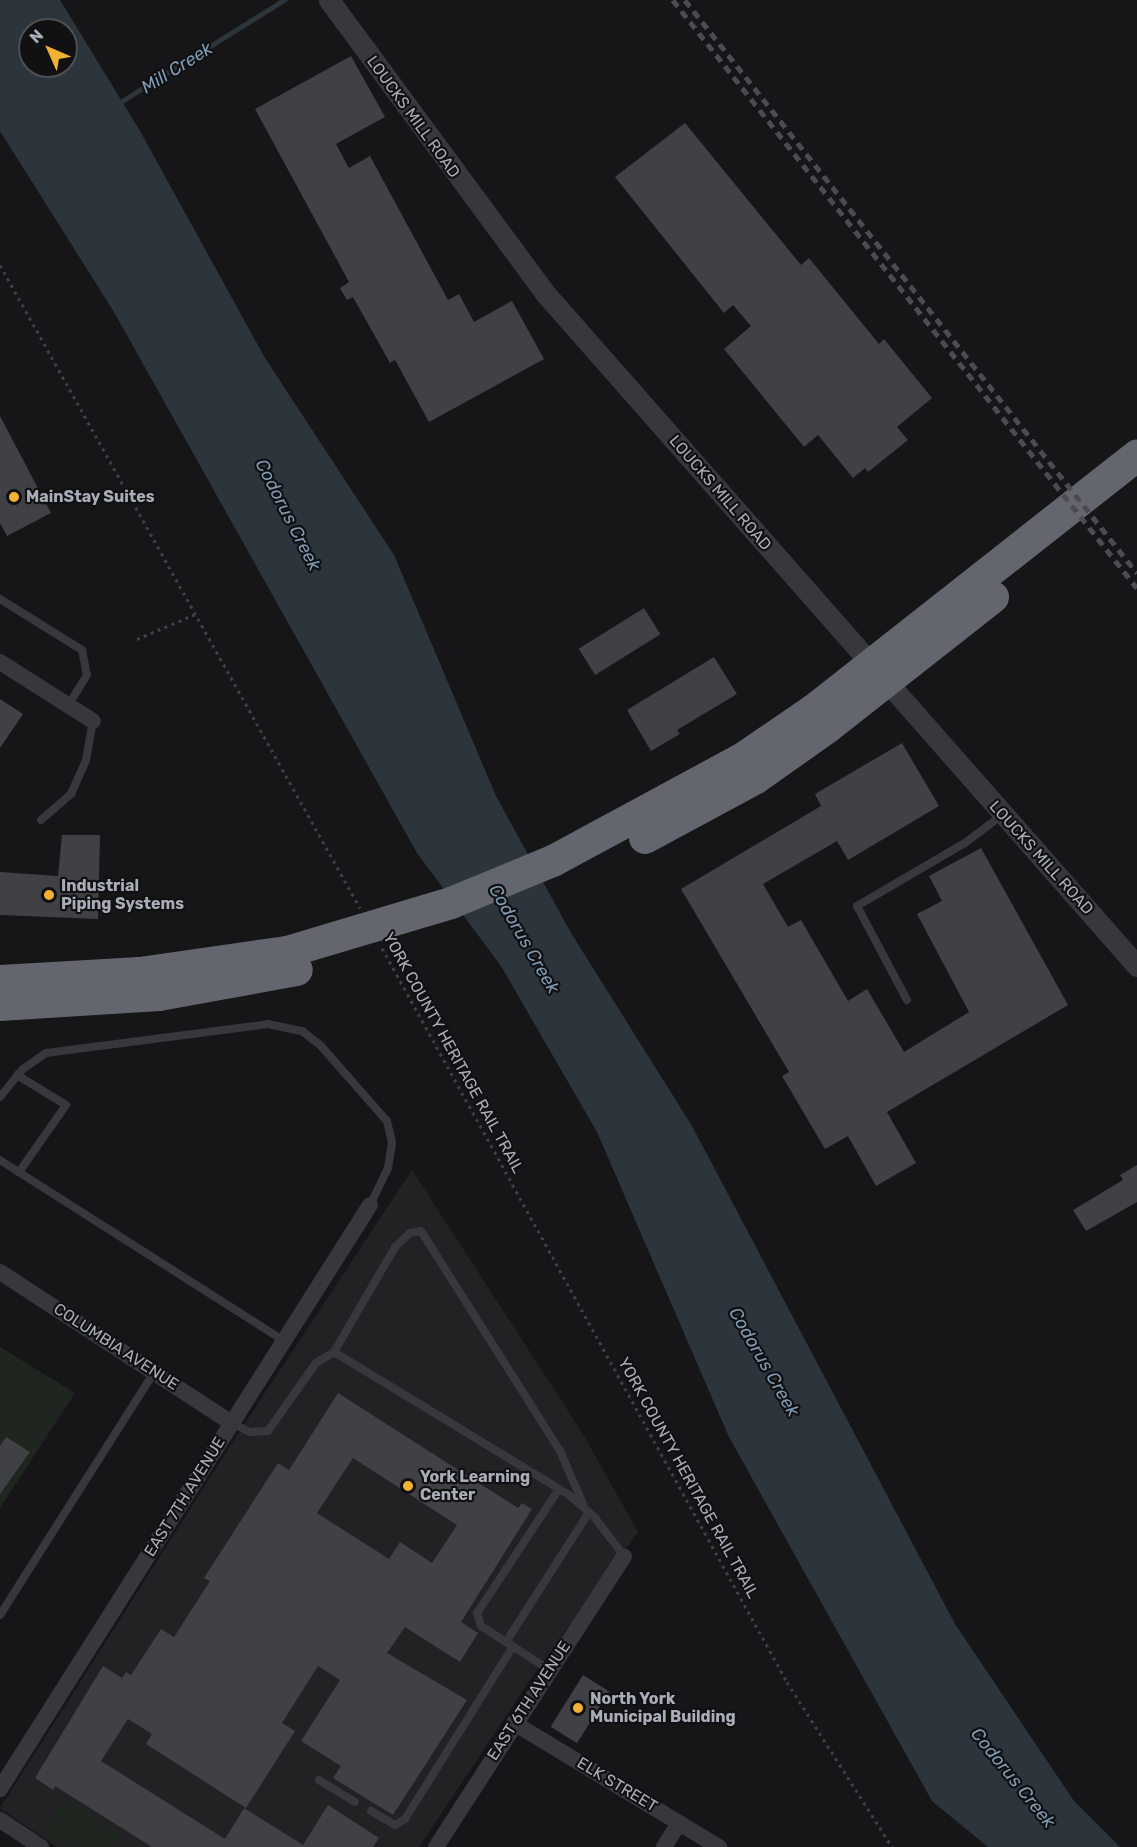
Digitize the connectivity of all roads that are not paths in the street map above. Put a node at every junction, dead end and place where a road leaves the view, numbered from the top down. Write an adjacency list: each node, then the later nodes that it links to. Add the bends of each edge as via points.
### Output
1 (329, 0): 9 (street, LOUCKS MILL ROAD, via 544,292)
2 (1137, 456): 4 (highway)
3 (1137, 482): 4 (highway)
4 (1023, 558): 11 (highway, via 821,718 756,778 663,816 569,877 458,924)
5 (0, 599): 7 (lane, via 82,650 87,675)
6 (0, 662): 7 (street)
7 (68, 705): 8 (street)
8 (93, 721): 10 (lane, via 86,760 71,794)
9 (1002, 814): 12 (street, LOUCKS MILL ROAD); 14 (lane, via 965,843 857,906)
10 (41, 820)
11 (289, 962): 13 (highway); 15 (highway, via 159,995)
12 (1137, 966)
13 (0, 981)
14 (907, 1000)
15 (0, 1005)
16 (17, 1075): 17 (lane); 19 (lane, via 66,1105); 20 (lane, via 46,1053 268,1024 302,1030 387,1121 392,1143 388,1168)
17 (0, 1096)
18 (0, 1160): 19 (lane)
19 (19, 1172): 22 (lane)
20 (370, 1205): 22 (street, EAST 7TH AVENUE)
21 (0, 1272): 24 (street, COLUMBIA AVENUE)
22 (284, 1341): 25 (street, EAST 7TH AVENUE)
23 (334, 1353): 25 (lane, via 316,1363 268,1431 250,1432); 26 (lane); 27 (lane, via 395,1247 410,1233 421,1232 560,1452)
24 (154, 1372): 25 (street, COLUMBIA AVENUE); 29 (lane)
25 (232, 1423): 34 (street, EAST 7TH AVENUE)
26 (559, 1489): 27 (lane); 30 (lane, via 478,1608 481,1626)
27 (586, 1509): 28 (lane); 30 (lane)
28 (624, 1556): 31 (street, EAST 6TH AVENUE)
29 (0, 1615)
30 (510, 1644): 31 (lane); 36 (lane, via 405,1819 395,1825)
31 (548, 1669): 32 (street, EAST 6TH AVENUE)
32 (514, 1723): 38 (street, ELK STREET); 40 (street, EAST 6TH AVENUE)
33 (319, 1780): 35 (lane)
34 (0, 1789)
35 (355, 1802)
36 (371, 1812)
37 (0, 1820): 39 (street)
38 (679, 1823): 41 (street); 42 (street, ELK STREET)
39 (41, 1847)
40 (436, 1847)
41 (664, 1847)
42 (719, 1847)

